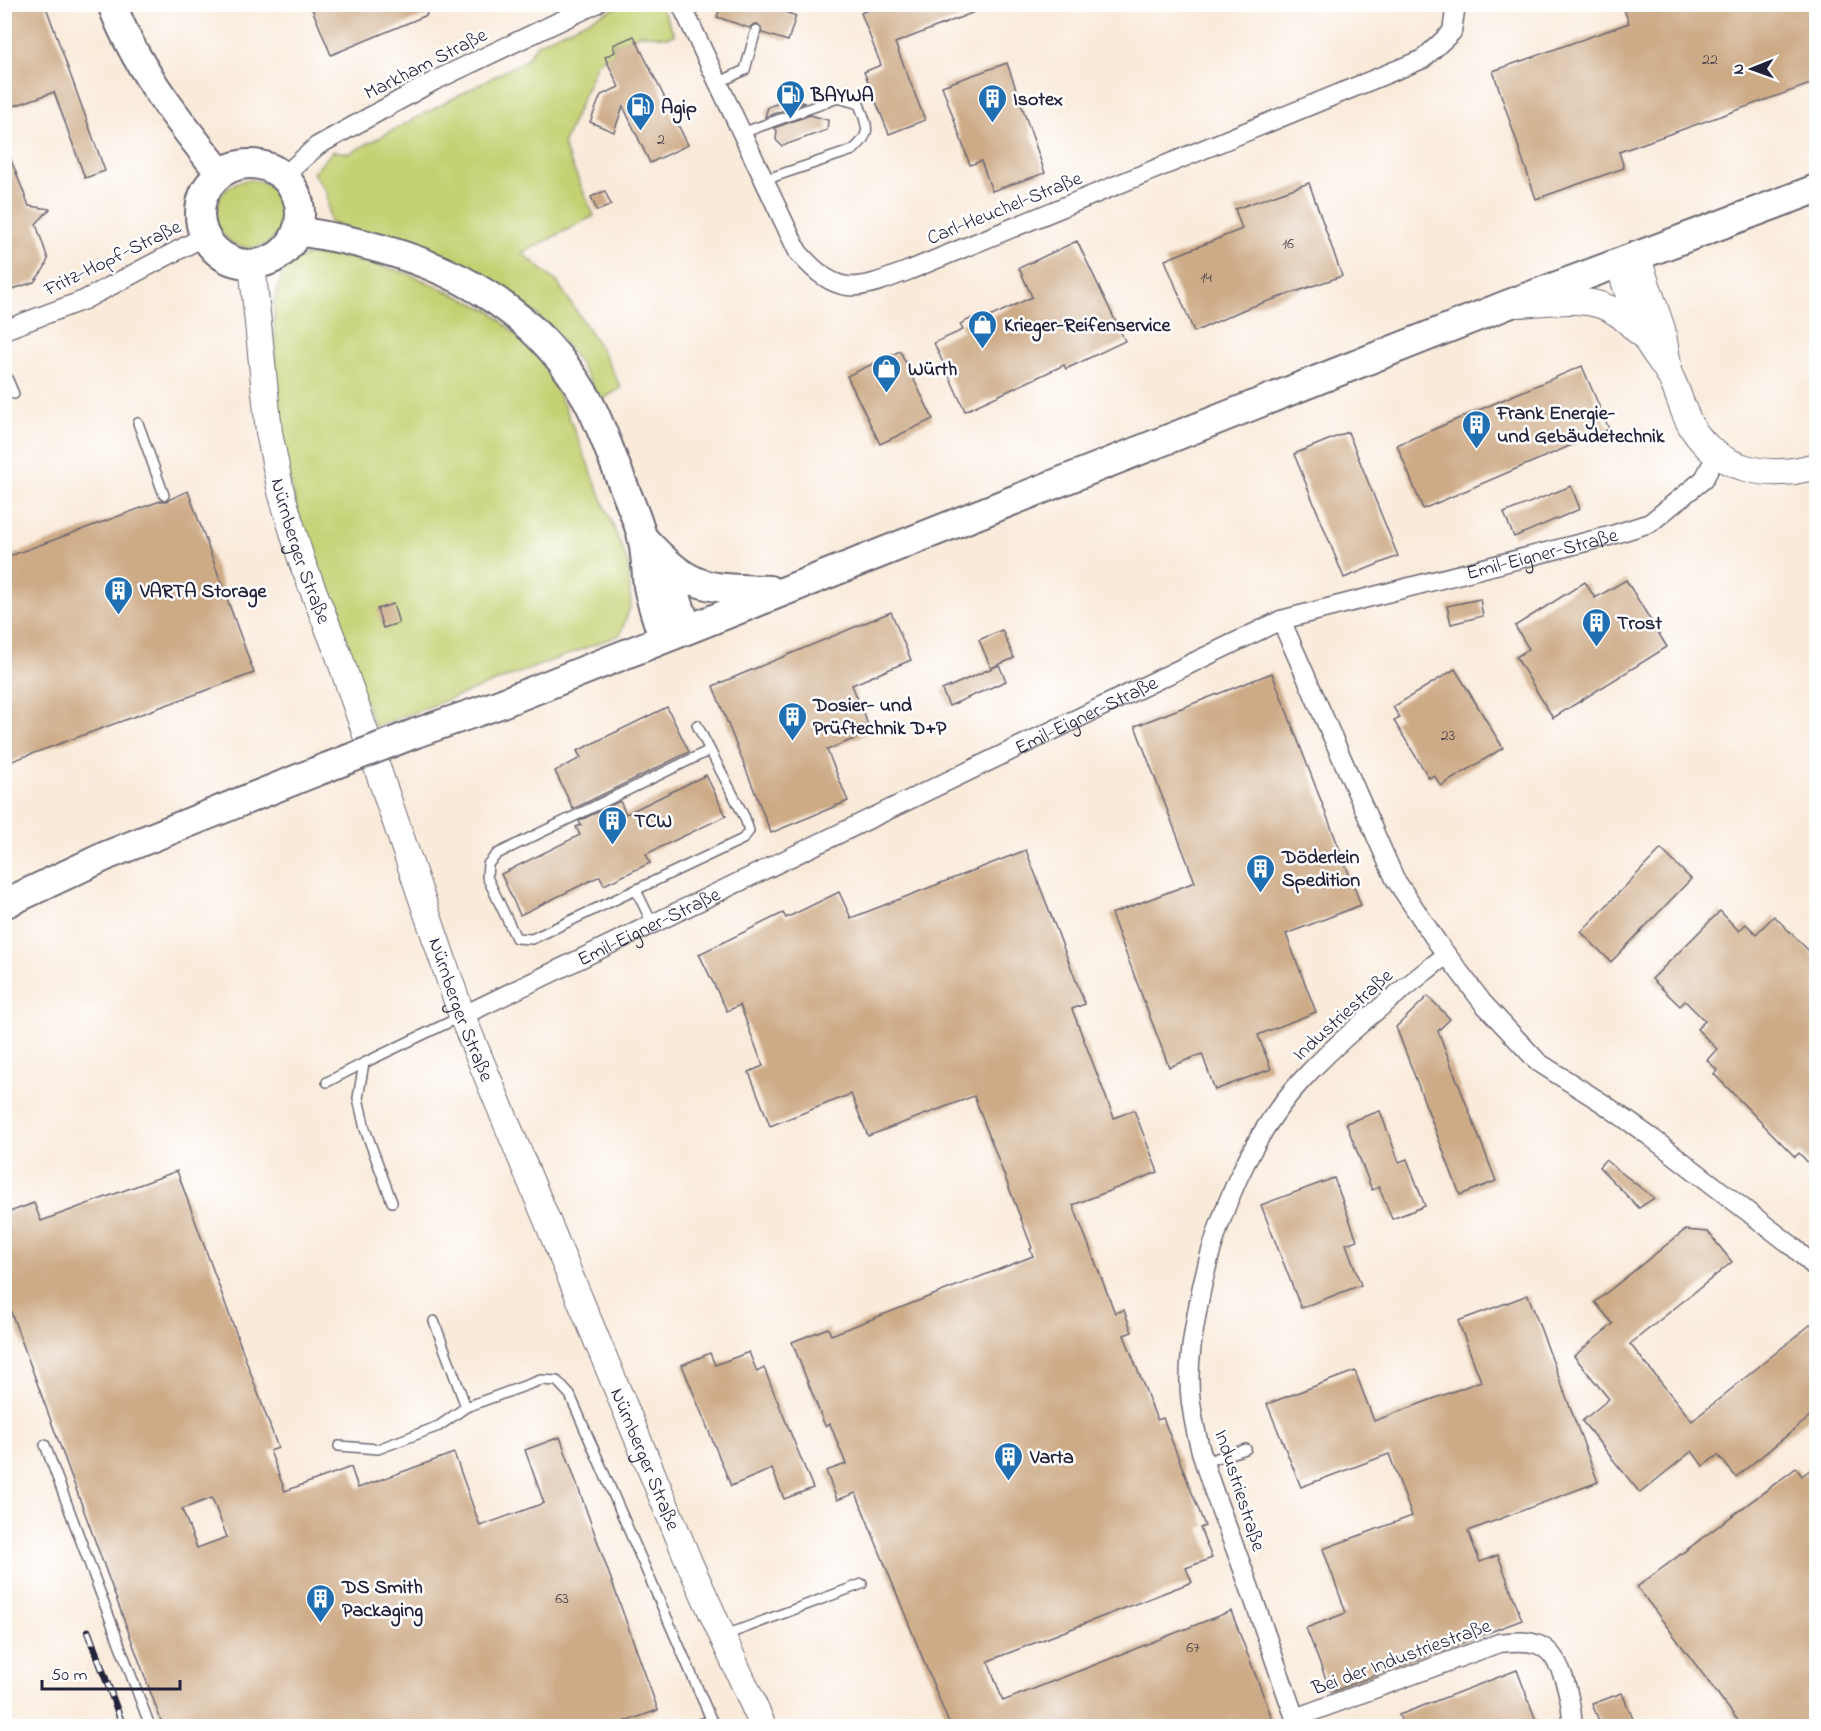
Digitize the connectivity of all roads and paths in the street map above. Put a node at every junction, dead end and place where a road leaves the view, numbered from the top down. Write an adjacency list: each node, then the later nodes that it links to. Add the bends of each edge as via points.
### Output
1 (112, 4): 8 (main road, via 124,37 176,118)
2 (596, 4): 9 (street, Markham Straße, via 434,81 317,146)
3 (681, 4): 6 (street, Carl-Heuchel-Straße)
4 (1456, 4): 10 (street, Carl-Heuchel-Straße, via 1452,32 1423,59 870,285 842,286 817,273 798,252)
5 (756, 30): 6 (lane, via 746,70)
6 (718, 83): 7 (street, Carl-Heuchel-Straße)
7 (742, 133): 10 (street, Carl-Heuchel-Straße); 10 (lane, via 838,98 859,104 867,128 865,140 853,150)
8 (220, 173): 9 (main road, via 236,165 252,164 269,167); 13 (main road, via 201,202)
9 (284, 176): 12 (main road, via 299,202)
10 (764, 180)
11 (1816, 189): 14 (main road)
12 (297, 231): 15 (main road, via 280,255); 26 (main road, via 356,243 453,273 523,320 562,362 587,398)
13 (205, 236): 15 (main road, via 224,258); 17 (street, Fritz-Hopf-Straße, via 84,300)
14 (1628, 259): 16 (main road); 18 (main road); 20 (main road, via 1662,329)
15 (252, 264): 37 (main road, Nürnberger Straße, via 269,432 281,492 302,562 338,653)
16 (1509, 304): 18 (main road, via 1602,305 1617,312); 28 (main road)
17 (4, 330)
18 (1645, 337): 20 (main road)
19 (4, 371): 21 (lane)
20 (1671, 377): 23 (main road, via 1691,427)
21 (14, 394)
22 (138, 423): 25 (lane)
23 (1716, 456): 24 (main road, via 1755,471); 29 (street, Emil-Eigner-Straße, via 1704,479 1650,523)
24 (1816, 466)
25 (164, 495)
26 (642, 537): 27 (main road); 30 (main road, via 649,588)
27 (663, 559): 28 (main road, via 679,574 700,585); 30 (main road)
28 (780, 591): 30 (main road)
29 (1281, 620): 35 (street, Emil-Eigner-Straße); 36 (street, via 1395,879)
30 (675, 633): 34 (main road, bridge, via 118,851)
31 (697, 725): 32 (lane)
32 (710, 750): 33 (lane, via 749,831 743,839); 33 (lane, via 497,854 488,864 487,877 512,933 524,940)
33 (636, 890): 35 (lane)
34 (4, 904)
35 (653, 925): 37 (street, Emil-Eigner-Straße)
36 (1446, 955): 41 (street, via 1483,1003 1538,1062 1652,1138); 47 (street, Industriestraße, via 1344,1038 1300,1082 1259,1139 1229,1199 1207,1262 1189,1368 1191,1403)
37 (462, 1016): 38 (lane); 49 (main road, Nürnberger Straße)
38 (364, 1063): 39 (lane); 40 (lane, via 358,1098)
39 (327, 1082)
40 (392, 1202)
41 (1816, 1268)
42 (434, 1321): 43 (lane)
43 (465, 1407): 45 (lane, via 439,1426 378,1449); 51 (lane, via 542,1380 557,1382 570,1395)
44 (45, 1445): 52 (lane)
45 (339, 1446)
46 (1246, 1449): 47 (lane)
47 (1204, 1462): 50 (street, Industriestraße)
48 (862, 1584): 49 (lane)
49 (721, 1636): 54 (main road, Nürnberger Straße)
50 (1297, 1722): 55 (street, Bei der Industriestraße, via 1499,1643 1521,1641 1538,1644 1553,1656 1570,1694)
51 (713, 1723): 53 (lane)
52 (150, 1726)
53 (694, 1726)
54 (763, 1726)
55 (1573, 1726)

